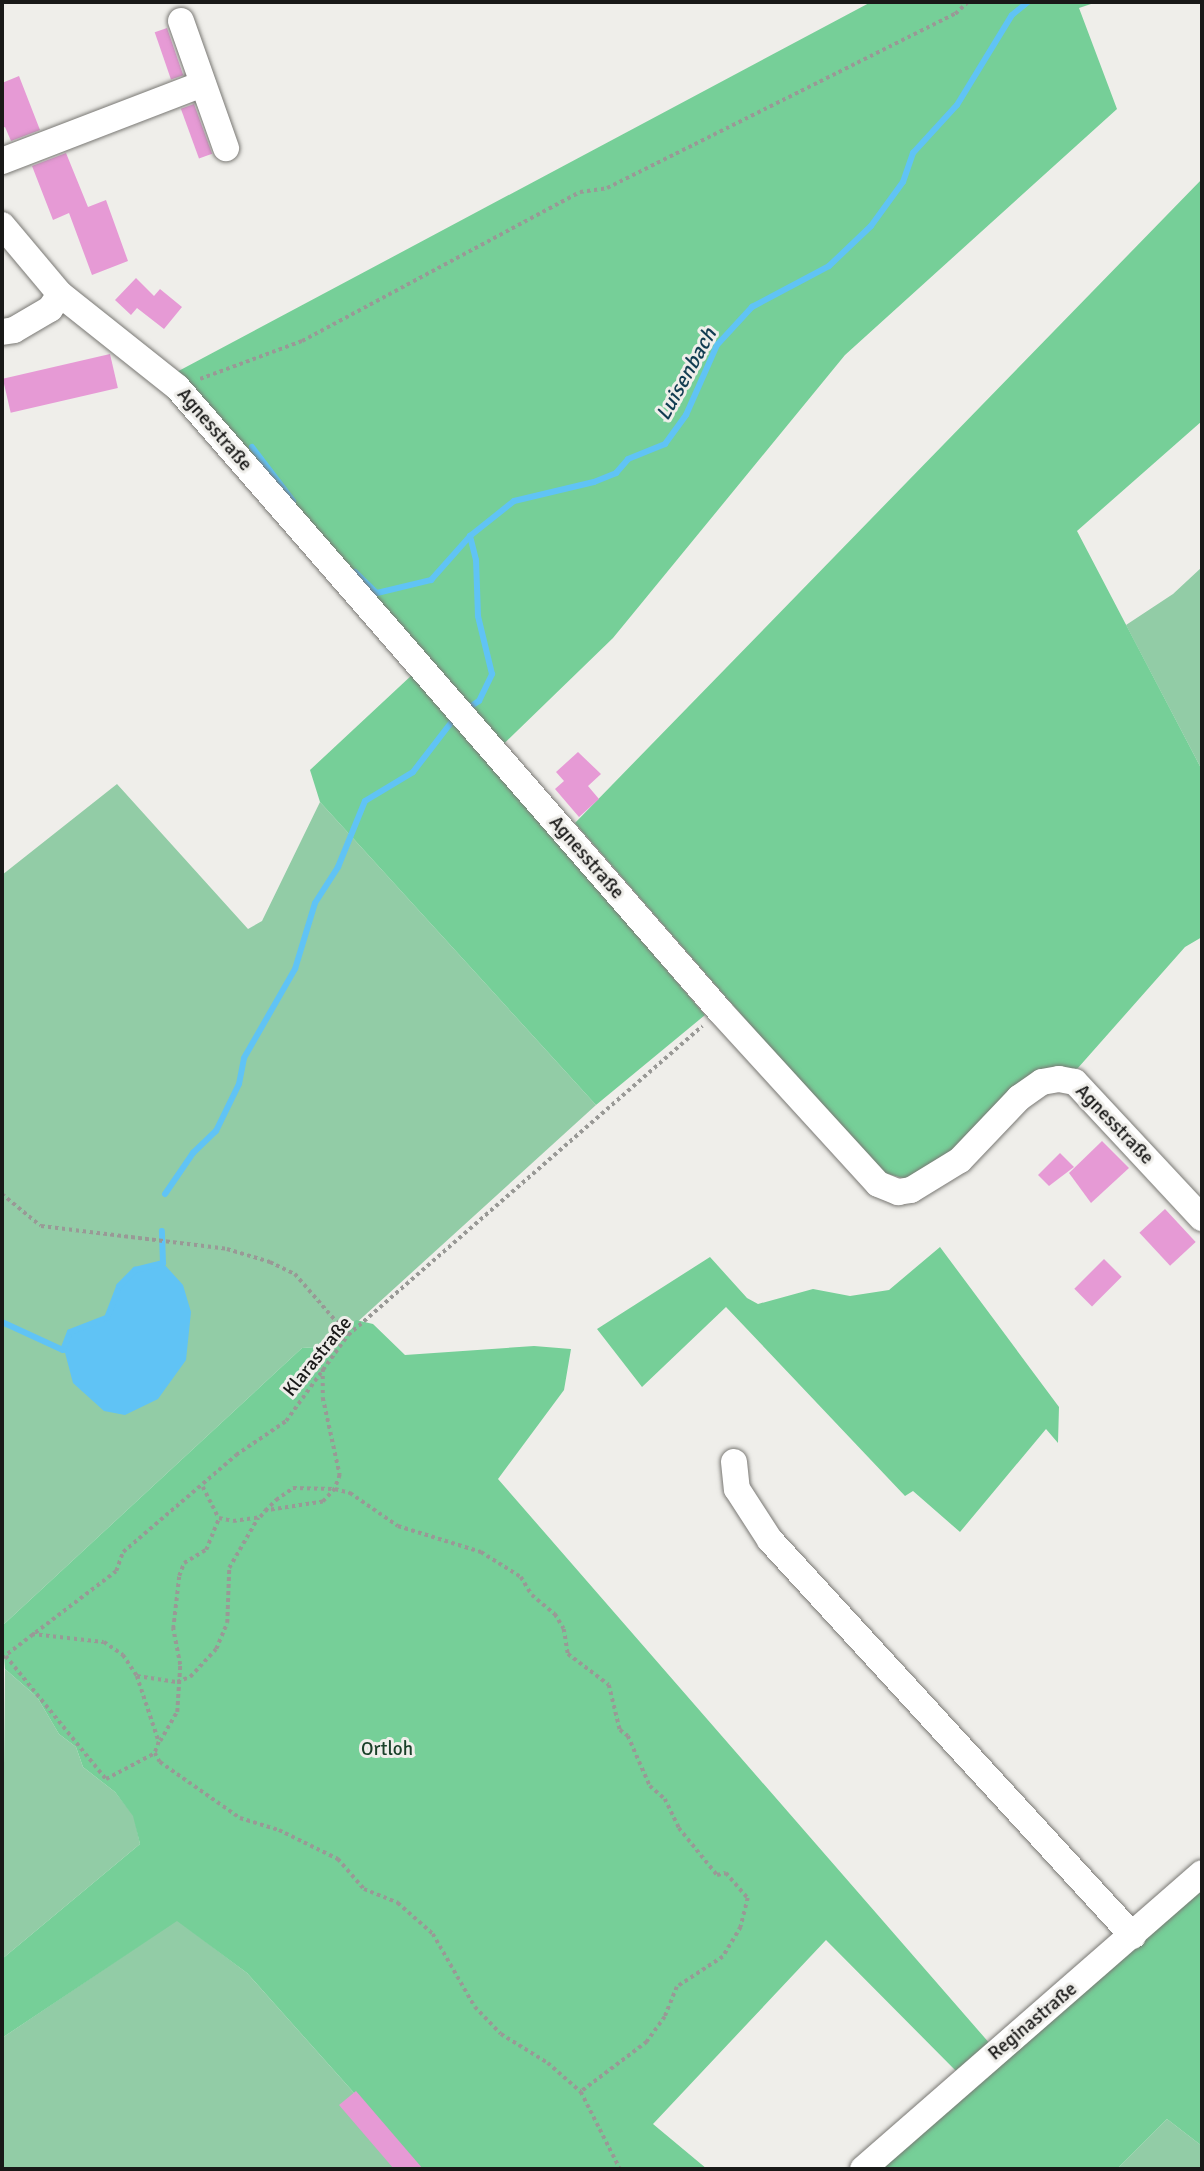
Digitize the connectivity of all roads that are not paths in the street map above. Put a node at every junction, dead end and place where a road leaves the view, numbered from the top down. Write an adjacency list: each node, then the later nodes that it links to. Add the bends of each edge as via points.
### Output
1 (181, 21): 2 (street)
2 (203, 83): 3 (street); 4 (street)
3 (226, 148)
4 (2, 161)
5 (2, 225): 6 (street, Agnesstraße)
6 (60, 294): 7 (street, via 50,309); 8 (street, Agnesstraße, via 177,387 720,1011 878,1184 898,1192 912,1190 960,1160 1019,1098 1042,1082 1059,1079 1075,1082)
7 (2, 332)
8 (1202, 1218)
9 (733, 1462): 11 (street, via 737,1489 747,1510 785,1557)
10 (1202, 1873): 11 (street, Reginastraße)
11 (1133, 1936): 12 (street, Reginastraße)
12 (863, 2169)

